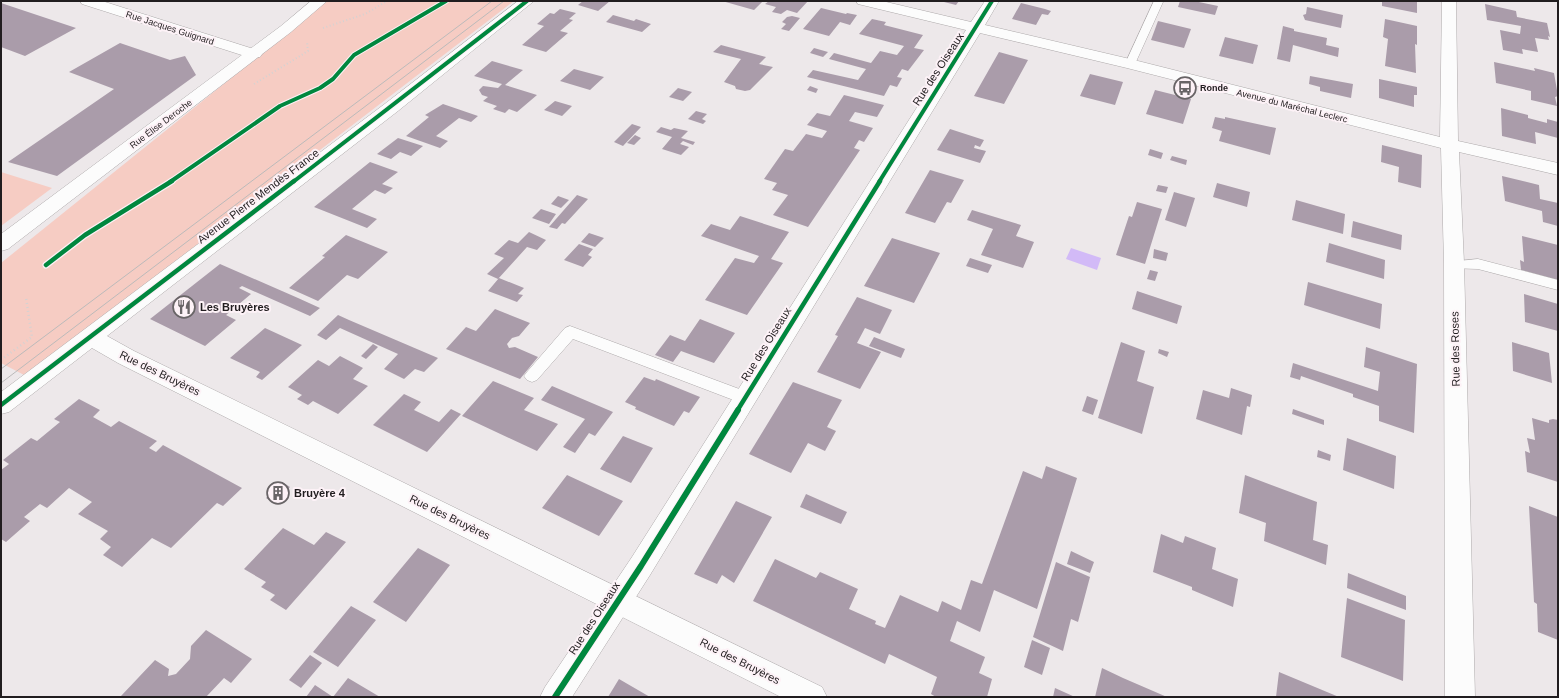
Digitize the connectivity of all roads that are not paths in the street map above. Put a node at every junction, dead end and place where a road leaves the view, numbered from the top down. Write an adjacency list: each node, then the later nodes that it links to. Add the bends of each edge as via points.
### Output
1 (87, 1): 9 (street, Rue Jacques Guignard)
2 (320, 1): 9 (street, Rue Élise Deroche)
3 (527, 1): 16 (street, Avenue Pierre Mendès France)
4 (863, 1): 8 (street, Avenue du Maréchal Leclerc)
5 (992, 1): 8 (street, Rue des Oiseaux)
6 (1450, 1): 11 (street, Rue des Roses)
7 (1158, 2): 10 (lane)
8 (976, 28): 10 (street, Avenue du Maréchal Leclerc); 18 (street, Rue des Oiseaux)
9 (254, 54): 13 (street, Rue Élise Deroche)
10 (1130, 64): 11 (street, Avenue du Maréchal Leclerc)
11 (1450, 144): 12 (street, Avenue du Maréchal Leclerc); 14 (street, Rue des Roses)
12 (1558, 169)
13 (1, 244)
14 (1454, 265): 15 (lane, via 1478,264); 23 (street, Rue des Roses)
15 (1558, 286)
16 (88, 338): 19 (street, Avenue Pierre Mendès France); 20 (street, Rue des Bruyères)
17 (532, 376): 18 (lane, via 570,332)
18 (744, 398): 20 (street, Rue des Oiseaux, via 641,566)
19 (1, 405)
20 (617, 600): 21 (street, Rue des Oiseaux); 22 (street, Rue des Bruyères)
21 (555, 697)
22 (812, 697)
23 (1460, 697)

